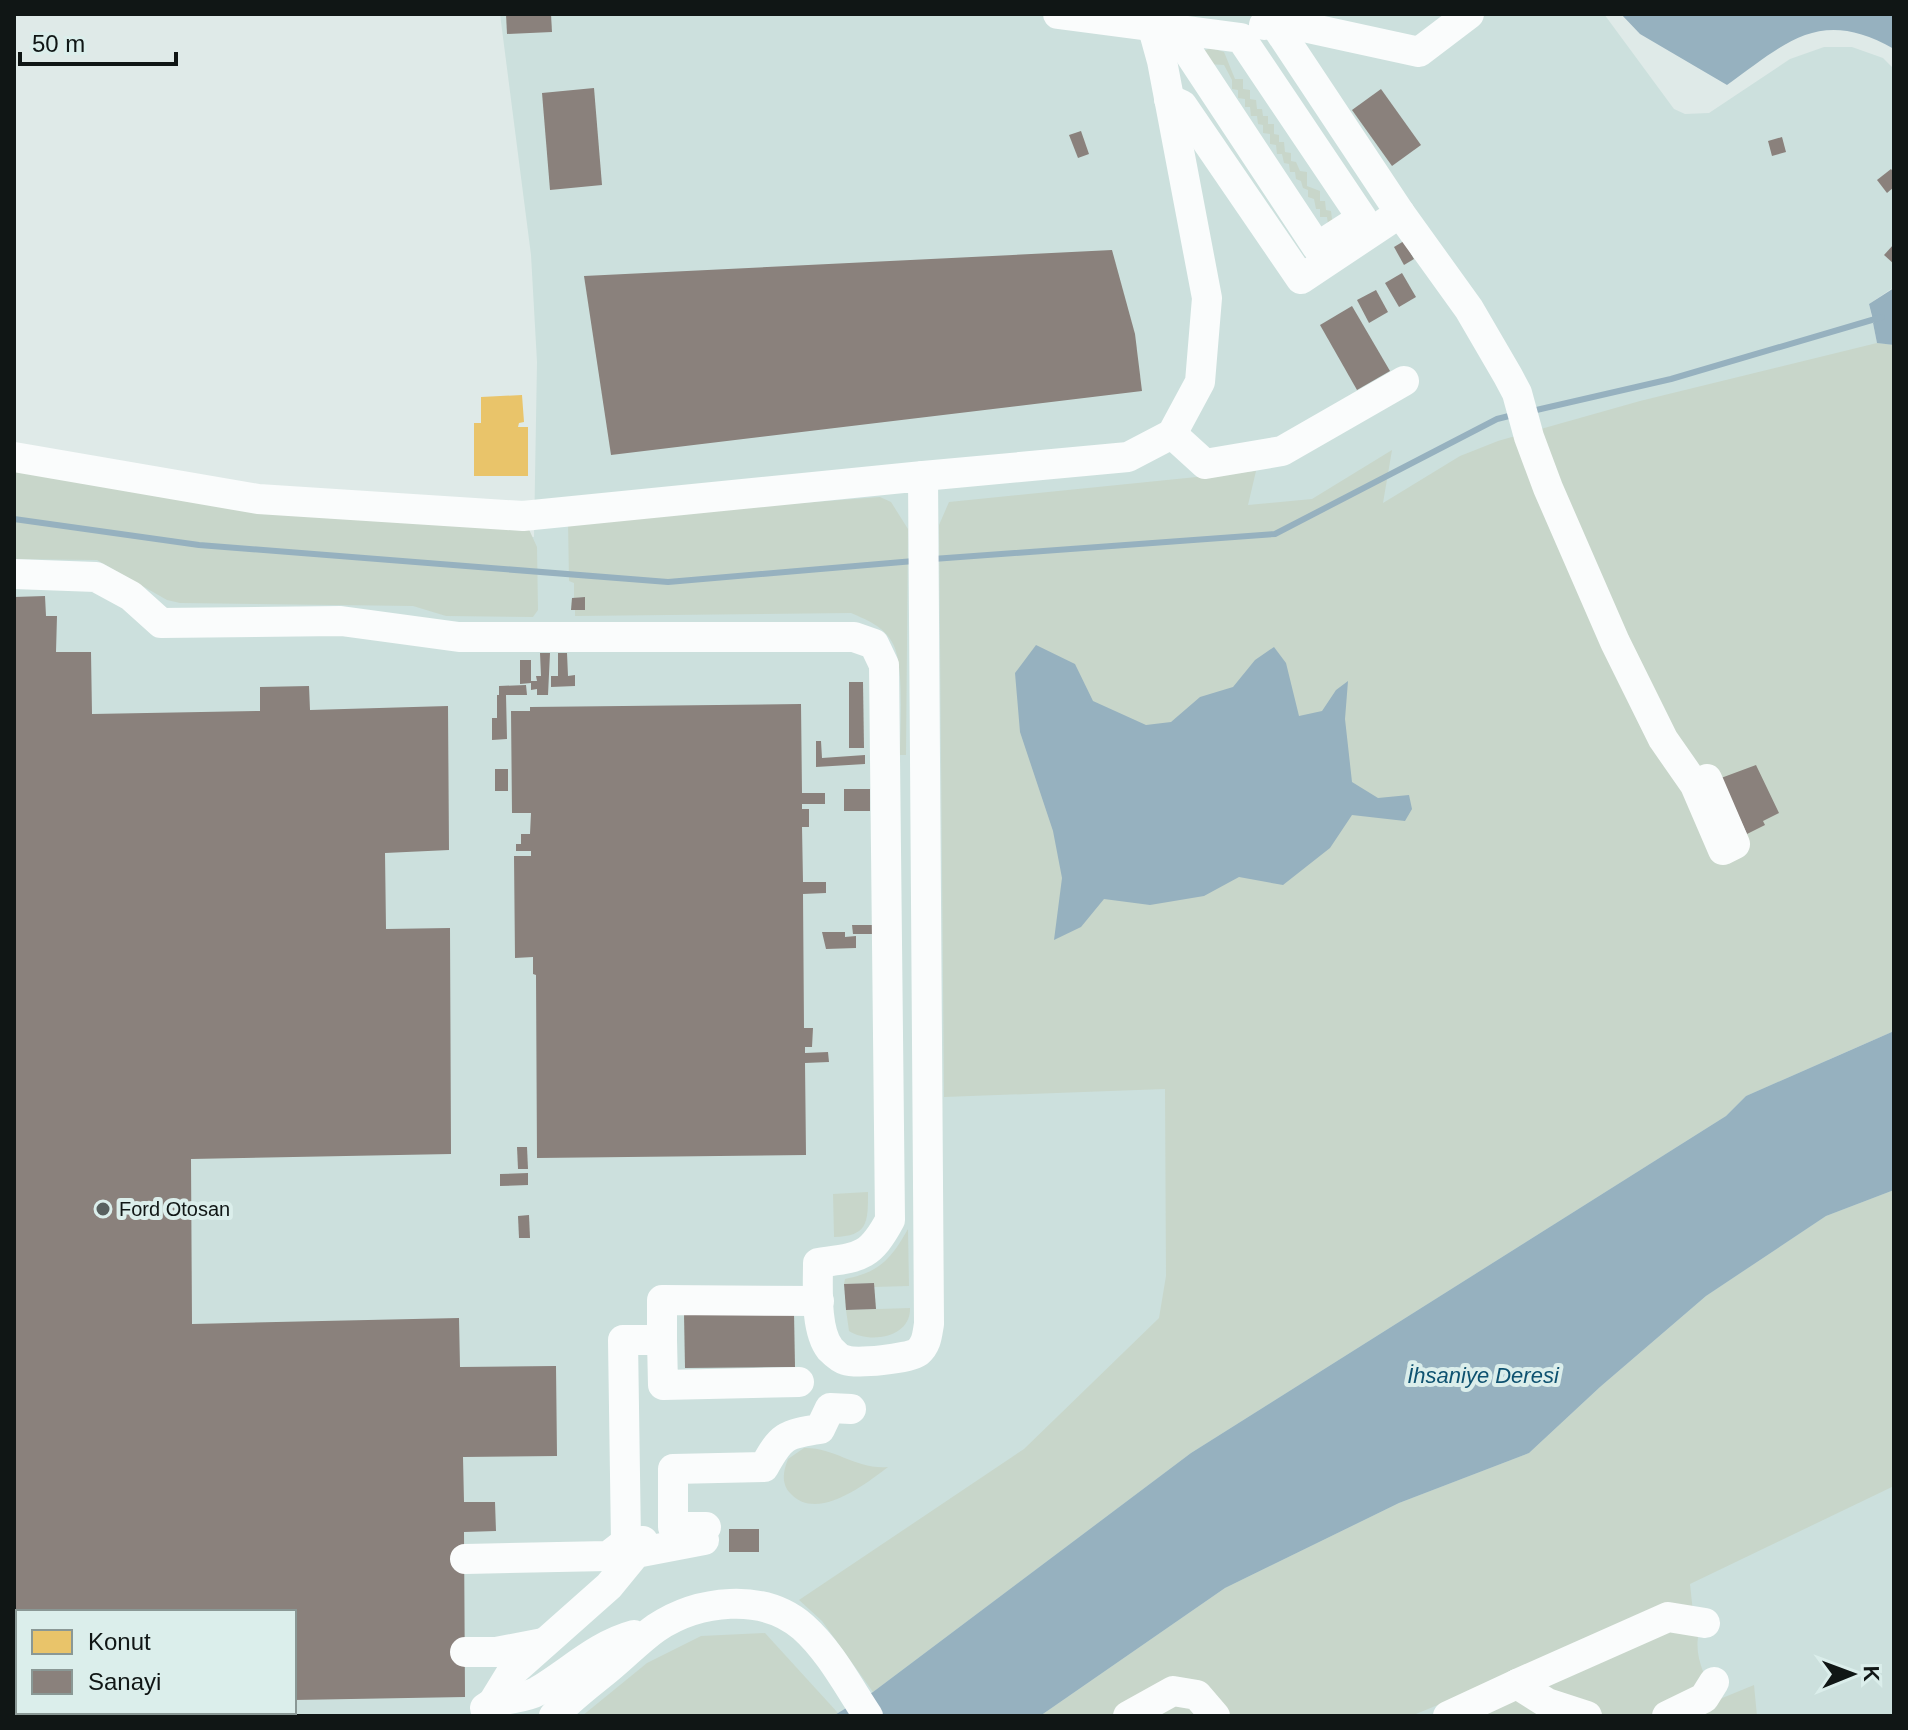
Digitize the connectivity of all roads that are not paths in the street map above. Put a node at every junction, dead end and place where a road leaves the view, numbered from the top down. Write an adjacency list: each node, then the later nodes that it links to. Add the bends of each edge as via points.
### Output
1 (1058, 14): 4 (street)
2 (1469, 14): 3 (street, via 1419,52)
3 (1272, 20): 5 (street); 7 (street)
4 (1158, 23): 5 (street); 5 (street, via 1317,247 1362,218); 6 (street)
5 (1241, 38)
6 (1169, 99): 7 (street, via 1182,105 1301,279); 9 (street, via 1207,298 1200,382)
7 (1400, 213): 13 (street, via 1469,309 1517,393 1548,488 1615,642 1663,739)
8 (1404, 381): 9 (street, via 1282,451 1205,464)
9 (1172, 434): 11 (street, via 1128,457)
10 (14, 457): 11 (street, via 258,499 523,516)
11 (923, 476): 14 (street, via 926,1342 903,1359 845,1360 823,1338)
12 (14, 574): 14 (street, via 96,577 131,596 161,623 341,621 459,637 854,637 874,644 884,665 890,1220 877,1244 859,1257 818,1263)
13 (1695, 785)
14 (819, 1301): 15 (street, via 662,1300)
15 (662, 1340): 16 (street, via 663,1385); 19 (street, via 623,1340)
16 (799, 1382)
17 (851, 1409): 18 (street, via 830,1408 820,1429 779,1440 764,1467 673,1469)
18 (673, 1527): 19 (street, via 652,1540); 23 (street, via 705,1534 636,1553 609,1586)
19 (626, 1542): 20 (street, via 608,1556)
20 (465, 1559)
21 (1705, 1623): 26 (street, via 1668,1617)
22 (655, 1629): 27 (street, via 612,1641 535,1693); 28 (street); 29 (street, via 698,1609 737,1602 778,1611 824,1650)
23 (546, 1642): 24 (street); 27 (street, via 511,1673)
24 (465, 1652)
25 (1714, 1682): 34 (street, via 1704,1698)
26 (1517, 1684): 32 (street); 33 (street, via 1547,1703)
27 (483, 1710)
28 (554, 1716)
29 (868, 1716)
30 (1128, 1716): 31 (street, via 1173,1691 1197,1695)
31 (1215, 1716)
32 (1448, 1716)
33 (1587, 1716)
34 (1667, 1716)

